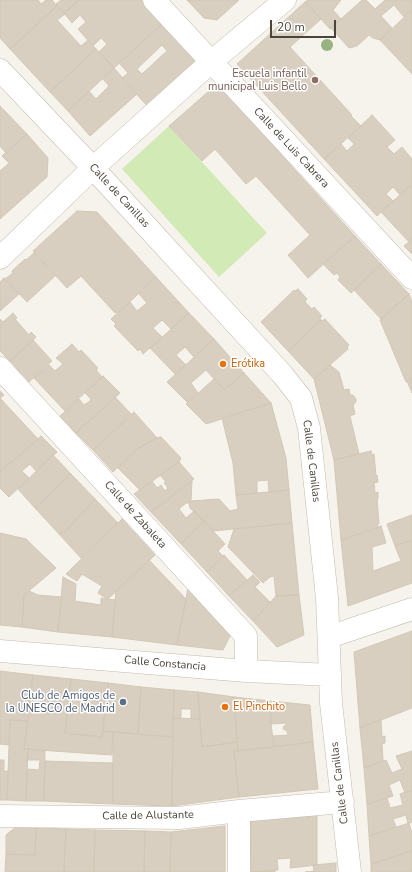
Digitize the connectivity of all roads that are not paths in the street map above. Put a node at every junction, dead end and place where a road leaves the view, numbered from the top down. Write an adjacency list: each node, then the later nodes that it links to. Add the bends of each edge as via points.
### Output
1 (154, 0): 3 (street, Calle de Luis Cabrera)
2 (285, 0): 3 (street)
3 (211, 62): 5 (street); 7 (street, Calle de Luis Cabrera)
4 (0, 70): 5 (street, Calle de Canillas)
5 (93, 168): 6 (street); 10 (street, Calle de Canillas, via 282,374 301,398 310,436 327,598)
6 (0, 258)
7 (412, 278)
8 (0, 368): 12 (street, Calle de Zabaleta, via 246,636)
9 (412, 609): 10 (street)
10 (328, 637): 13 (street, Calle de Canillas)
11 (0, 651): 12 (street, Calle Constancia)
12 (246, 671): 13 (street, Calle Constancia)
13 (330, 675): 14 (street, Calle de Canillas)
14 (342, 802): 15 (street, Calle de Alustante); 18 (street, Calle de Canillas)
15 (239, 811): 16 (street, Calle de Alustante, via 179,818); 17 (street)
16 (0, 816)
17 (239, 872)
18 (350, 872)

